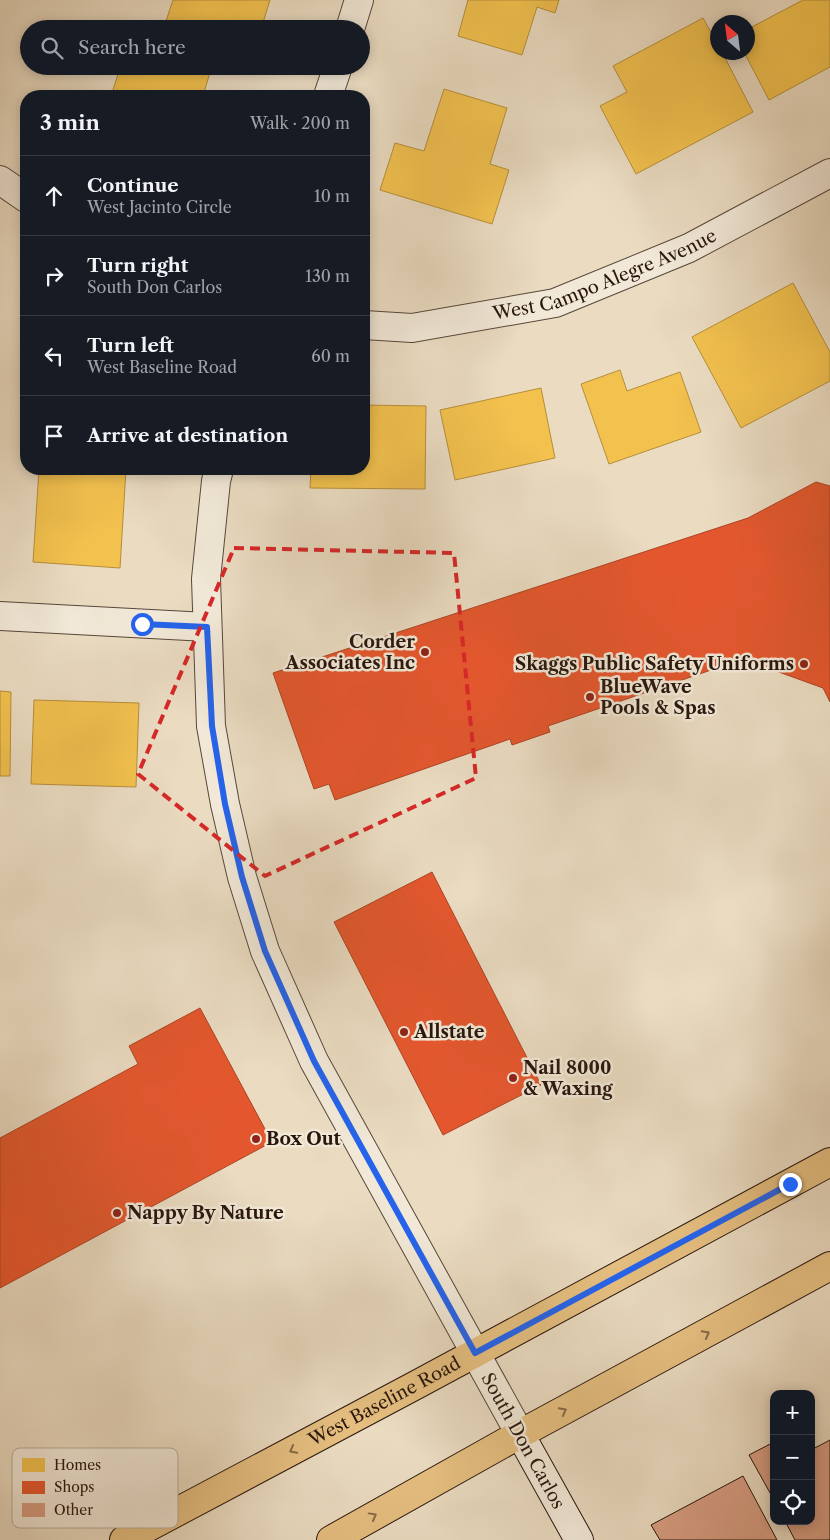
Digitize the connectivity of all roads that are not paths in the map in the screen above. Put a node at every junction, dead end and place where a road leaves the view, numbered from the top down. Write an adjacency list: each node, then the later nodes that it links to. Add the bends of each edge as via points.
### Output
1 (359, 0): 2 (street)
2 (353, 20)
3 (335, 75): 4 (street)
4 (330, 90)
5 (830, 173): 8 (street, West Campo Alegre Avenue, via 688,248 555,303 412,328)
6 (0, 180): 7 (street)
7 (20, 194)
8 (370, 325)
9 (218, 475): 11 (street, South Don Carlos, via 207,563)
10 (0, 616): 11 (street)
11 (207, 627): 14 (street, South Don Carlos, via 212,726 225,804 242,877 265,951 314,1061)
12 (830, 1162): 14 (main road, West Baseline Road)
13 (830, 1266): 15 (main road, one-way to 13)
14 (475, 1353): 15 (street, South Don Carlos); 16 (main road, West Baseline Road, one-way to 16)
15 (520, 1434): 19 (main road, one-way to 15); 20 (street, South Don Carlos)
16 (178, 1511)
17 (147, 1528): 18 (main road, West Baseline Road, one-way to 18)
18 (124, 1540)
19 (331, 1540)
20 (579, 1540)

